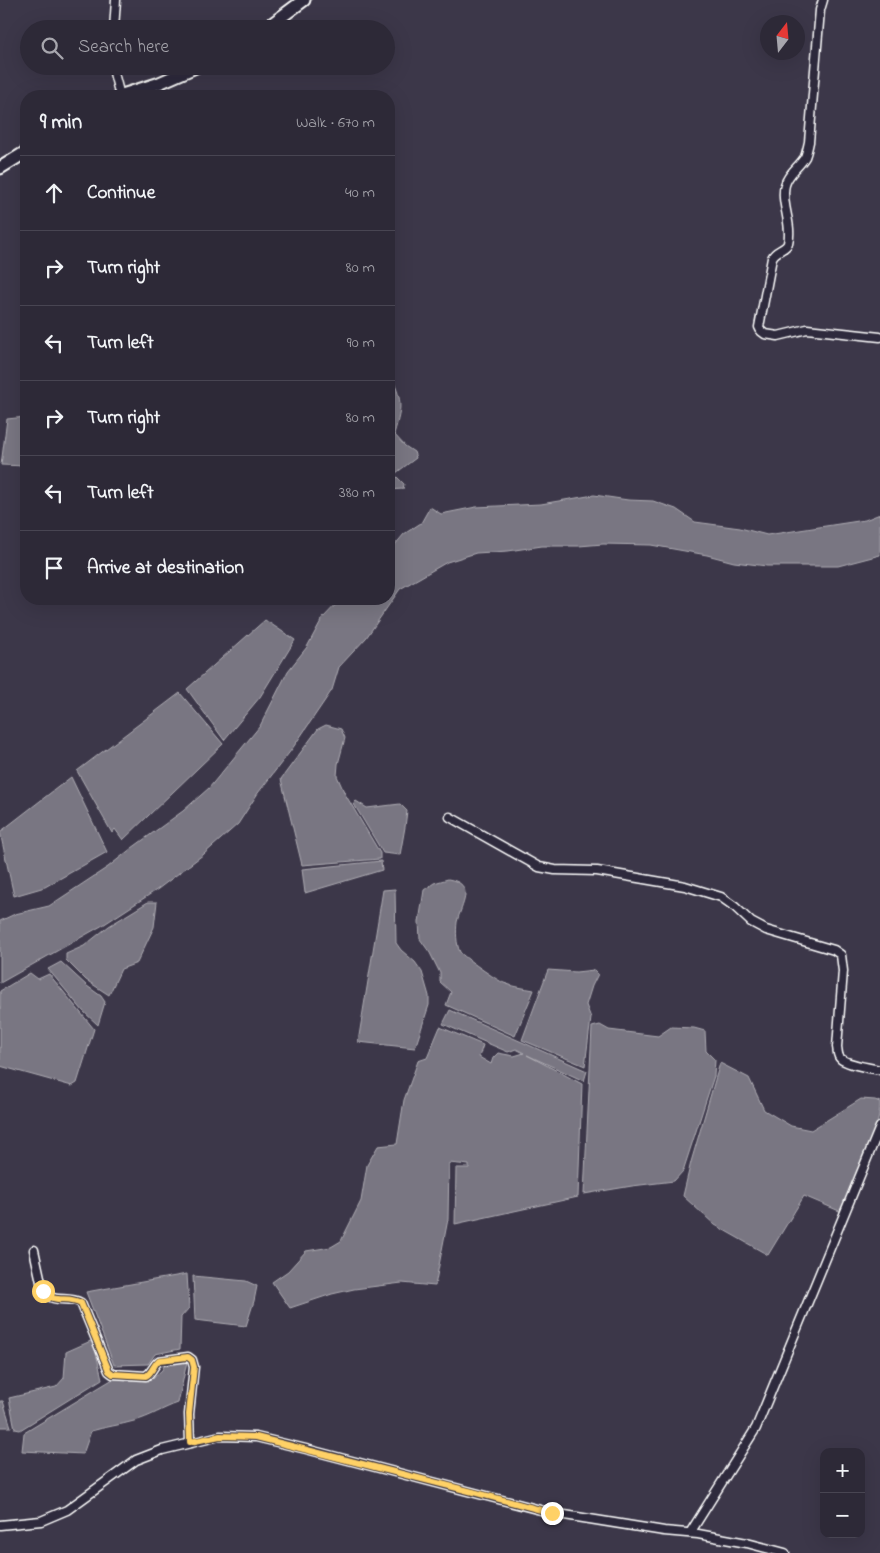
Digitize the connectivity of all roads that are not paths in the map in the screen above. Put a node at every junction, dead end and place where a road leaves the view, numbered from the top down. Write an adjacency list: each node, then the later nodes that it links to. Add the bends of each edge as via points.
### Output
1 (116, 0): 4 (street)
2 (304, 0): 5 (street)
3 (823, 0): 12 (street, via 809,142 805,156 784,186 789,218 788,243 772,258 758,327 766,334 778,336 806,329)
4 (115, 20)
5 (277, 20)
6 (115, 75): 8 (street)
7 (178, 75): 9 (street)
8 (118, 90)
9 (138, 90)
10 (20, 156): 11 (street)
11 (0, 168)
12 (880, 337)
13 (450, 817): 14 (street, via 539,867 597,871 685,886 721,897 766,930 834,950 841,955 843,971 838,1055 860,1066)
14 (880, 1070)
15 (880, 1127): 19 (street, via 756,1428)
16 (34, 1250): 17 (street, via 43,1291 54,1299 81,1303 113,1374 146,1376 159,1360 188,1357 192,1360)
17 (190, 1442): 18 (street, via 136,1460 67,1510 41,1521); 19 (street, via 220,1436 256,1437 552,1513)
18 (0, 1525)
19 (690, 1533): 20 (street)
20 (785, 1553)

